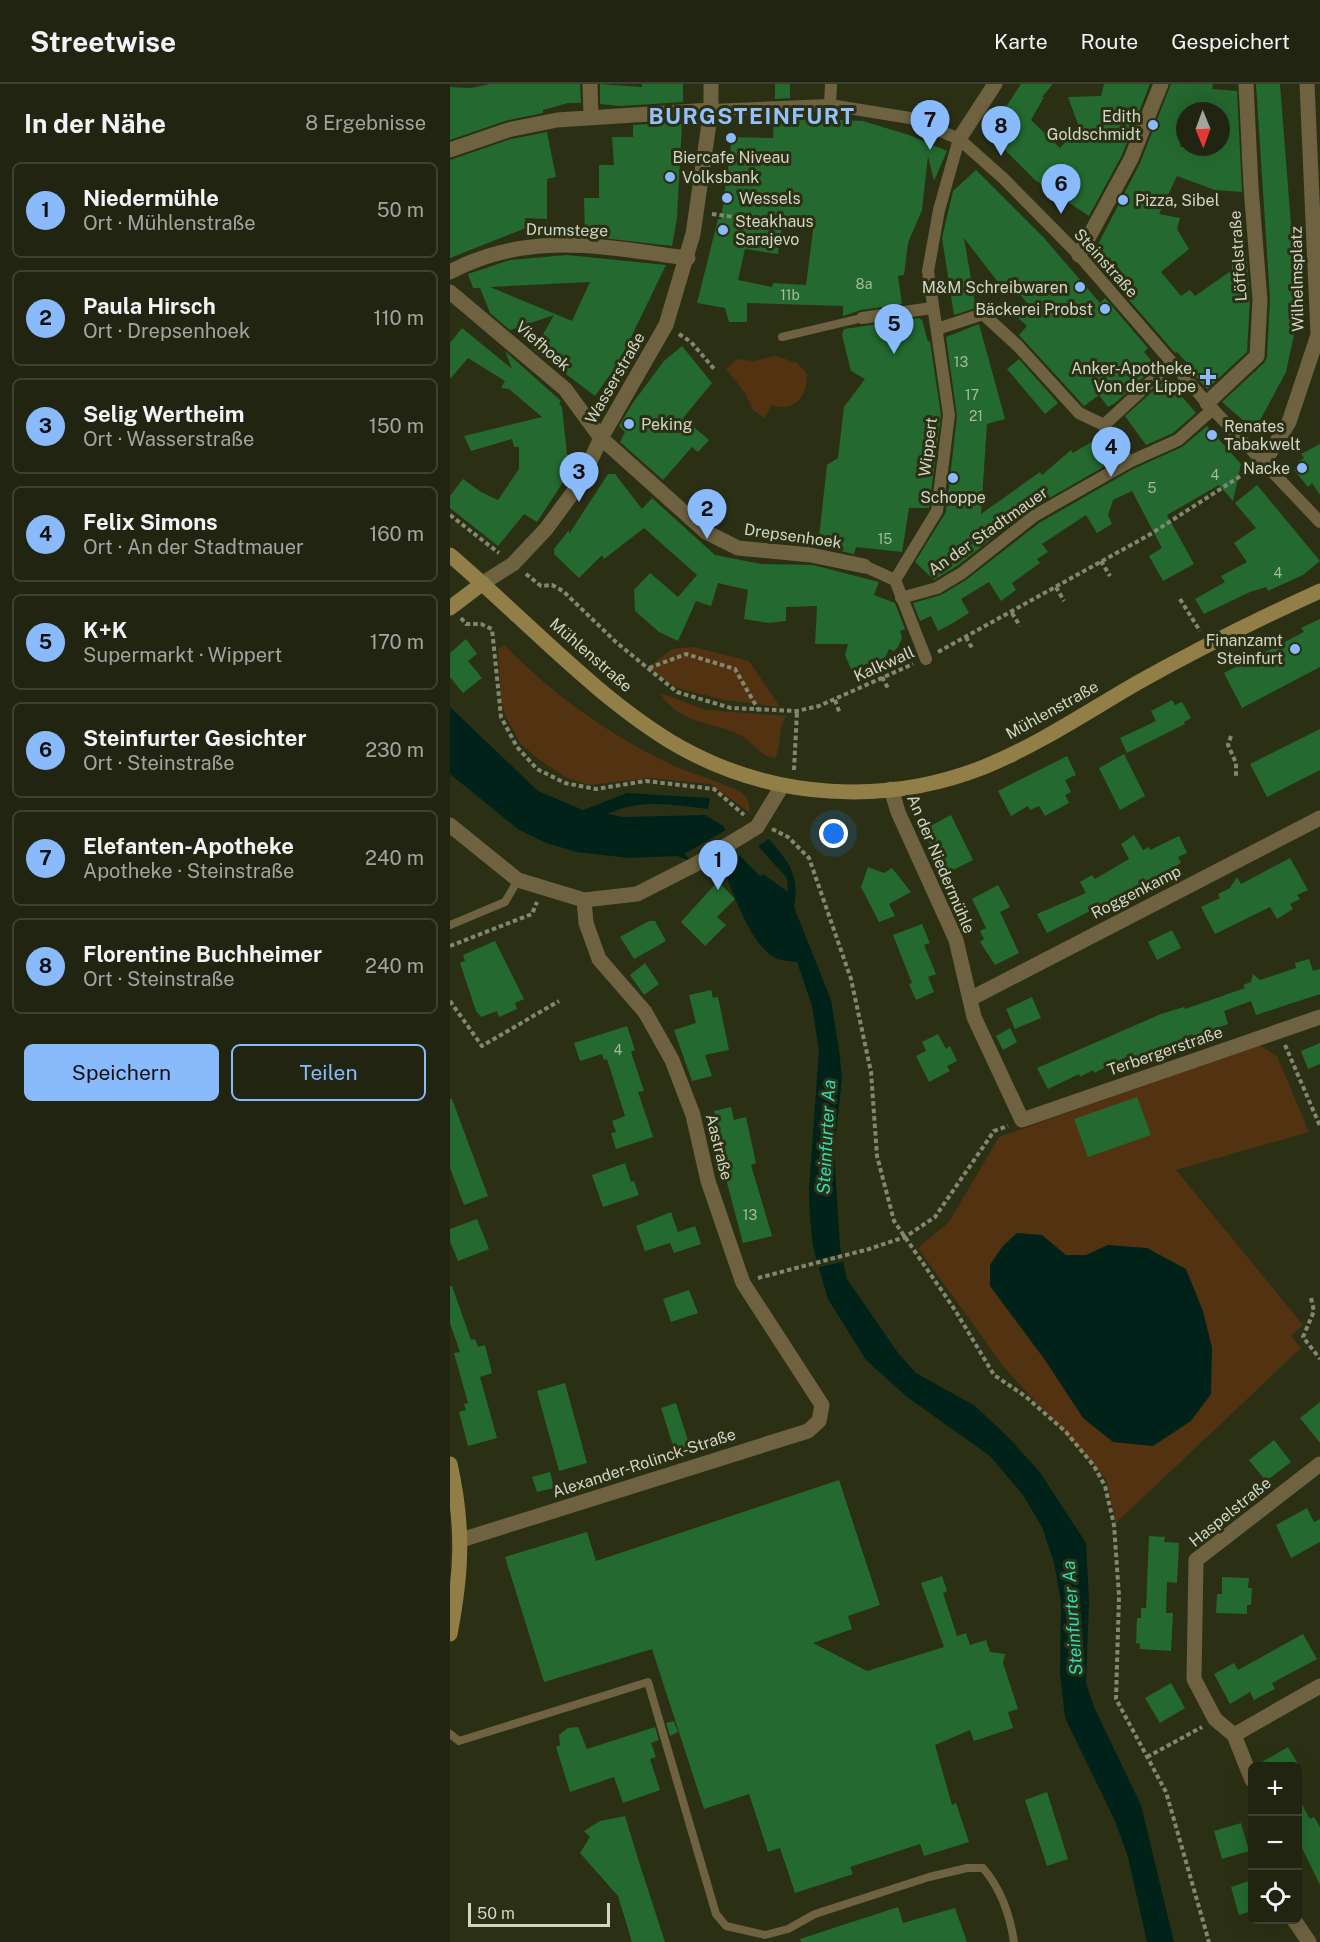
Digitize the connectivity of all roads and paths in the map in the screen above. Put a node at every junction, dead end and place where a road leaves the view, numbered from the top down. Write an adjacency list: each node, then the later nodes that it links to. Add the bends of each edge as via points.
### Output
1 (590, 84): 10 (street)
2 (711, 84): 9 (street, Wasserstraße)
3 (831, 84): 8 (street)
4 (995, 84): 12 (street)
5 (1161, 84): 16 (street, via 1131,159)
6 (1246, 84): 27 (street, Löffelstraße, via 1260,300 1257,356)
7 (1307, 84): 11 (street, Wilhelmsplatz)
8 (830, 105): 9 (street, Steinstraße); 12 (street, Steinstraße, via 910,118)
9 (711, 110): 10 (street); 14 (street, Wasserstraße)
10 (591, 116): 13 (street, via 508,130)
11 (1315, 128): 31 (street, Wilhelmsplatz, via 1318,335 1289,422)
12 (959, 139): 16 (street, Steinstraße, via 1003,177); 20 (street, Wippert, via 939,210 928,272)
13 (450, 150)
14 (697, 212): 15 (path); 17 (street, Wasserstraße)
15 (808, 227)
16 (1079, 255): 25 (street, Steinstraße)
17 (688, 258): 18 (street, Drumstege, via 555,244 477,258); 22 (street, Wasserstraße)
18 (450, 272)
19 (450, 292): 29 (street, Viefhoek, via 565,389)
20 (932, 308): 21 (street); 23 (street, Wippert)
21 (862, 318): 24 (lane)
22 (666, 325): 26 (path, via 691,342); 29 (street, Wasserstraße)
23 (937, 329): 28 (street, via 983,314 1079,413); 39 (street, Wippert, via 949,415 937,511)
24 (782, 338)
25 (1172, 363): 27 (street, Steinstraße); 28 (street)
26 (716, 370)
27 (1210, 406): 30 (street, An der Stadtmauer, via 1178,440); 31 (street, Steinstraße)
28 (1104, 425): 30 (street)
29 (601, 438): 36 (street, Wasserstraße, via 580,483 546,530); 37 (street, Drepsenhoek, via 706,532 738,548 811,555)
30 (1128, 462): 43 (street, An der Stadtmauer, via 1034,516 954,578 937,588)
31 (1264, 462): 33 (street, Steinstraße); 35 (path, Kalkwall)
32 (450, 515): 36 (path, Kalkwall)
33 (1320, 522)
34 (450, 555): 40 (main road, Mühlenstraße)
35 (1101, 561): 38 (path); 41 (path, Kalkwall)
36 (513, 564): 40 (street, Wasserstraße); 53 (path, Kalkwall, via 541,586 552,585 563,591)
37 (864, 566): 39 (street, Drepsenhoek)
38 (1110, 576)
39 (895, 580): 43 (street)
40 (483, 583): 46 (main road, Wasserstraße); 62 (main road, Mühlenstraße, via 645,724 681,747)
41 (1056, 587): 45 (path); 47 (path, Kalkwall)
42 (1320, 591): 50 (main road, Mühlenstraße)
43 (901, 598): 52 (street)
44 (1180, 599): 50 (path)
45 (1064, 601)
46 (451, 607): 66 (path, via 466,624 492,629 501,717 517,747 537,769 565,783 596,789 646,781 714,789)
47 (1012, 613): 48 (path); 49 (path, Kalkwall)
48 (1020, 626)
49 (966, 637): 51 (path); 52 (path, Kalkwall)
50 (1209, 646): 63 (main road, Mühlenstraße, via 1052,734 986,766)
51 (972, 650)
52 (926, 659): 54 (path, Kalkwall)
53 (648, 668): 57 (path, Kalkwall, via 677,692 731,708); 57 (path, via 686,654 735,669)
54 (882, 677): 55 (path); 56 (path, Kalkwall)
55 (889, 690)
56 (835, 700): 58 (path, Kalkwall); 59 (path)
57 (759, 711): 58 (path, Kalkwall)
58 (797, 711): 62 (path, via 794,772)
59 (840, 714)
60 (1231, 736): 61 (path, via 1228,745 1236,763)
61 (1236, 777)
62 (782, 786): 63 (main road, Mühlenstraße, via 820,792); 66 (street)
63 (891, 789): 72 (street, An der Niedermühle, via 956,940)
64 (1320, 818): 72 (street, Roggenkamp)
65 (450, 825): 67 (street)
66 (758, 825): 69 (street, via 696,864 637,894); 79 (path, via 788,837 809,858 824,896 866,1038 877,1156 894,1221)
67 (519, 880): 68 (street); 70 (lane, via 505,902)
68 (543, 888): 69 (street); 71 (path, via 532,914)
69 (584, 900): 80 (street, Aastraße, via 586,923 599,959 645,1012 672,1060 693,1115 708,1181)
70 (450, 925)
71 (450, 946)
72 (970, 999): 77 (street, An der Niedermühle, via 974,1017)
73 (450, 1000): 74 (path, via 482,1046)
74 (559, 1001)
75 (1320, 1017): 76 (street, Terbergerstraße)
76 (1279, 1030): 77 (street, Terbergerstraße); 78 (path)
77 (1022, 1120): 79 (path, via 994,1131 935,1217)
78 (1320, 1126)
79 (905, 1237): 80 (path); 92 (path, via 994,1375 1066,1432 1105,1486 1114,1525 1119,1596 1116,1699)
80 (743, 1283): 83 (street, Aastraße)
81 (1311, 1298): 82 (path, via 1314,1311 1303,1337)
82 (1320, 1359)
83 (822, 1405): 86 (street, Alexander-Rolinck-Straße, via 819,1421 808,1431)
84 (450, 1464): 86 (main road)
85 (1320, 1464): 89 (street, Haspelstraße, via 1196,1560 1194,1679)
86 (461, 1540): 87 (main road, via 460,1582)
87 (450, 1634)
88 (1320, 1686): 91 (street)
89 (1215, 1719): 91 (street, Haspelstraße); 92 (path)
90 (450, 1734): 95 (lane, via 459,1741 648,1682 716,1914 726,1926 765,1935 788,1929 815,1914 929,1877 983,1868 996,1883)
91 (1234, 1735): 93 (street)
92 (1147, 1757): 96 (path, via 1166,1792)
93 (1248, 1770)
94 (1297, 1924): 97 (street)
95 (1014, 1942)
96 (1209, 1942)
97 (1309, 1942)

